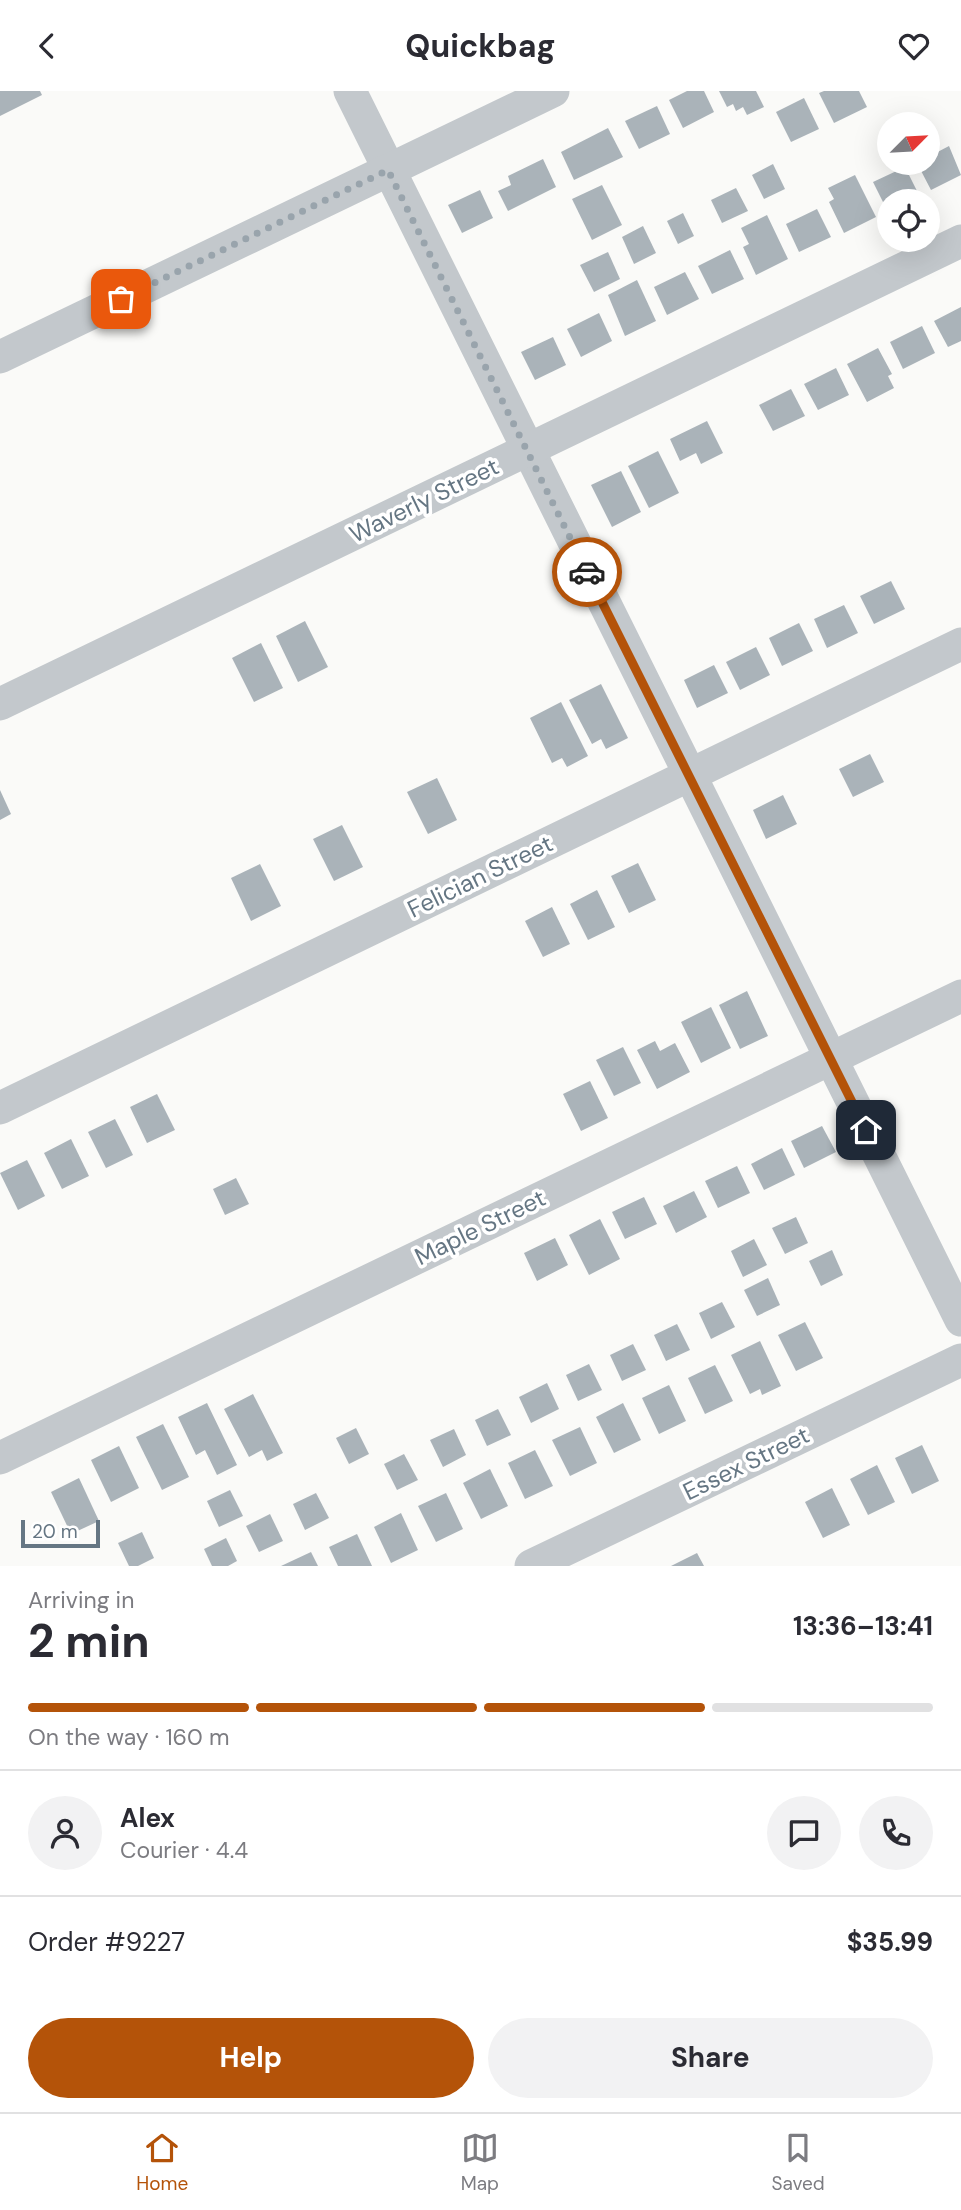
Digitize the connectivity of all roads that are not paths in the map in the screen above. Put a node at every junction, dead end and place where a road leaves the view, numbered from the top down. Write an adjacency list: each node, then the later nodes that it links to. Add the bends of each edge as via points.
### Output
1 (349, 91): 3 (street)
2 (553, 91): 3 (street)
3 (388, 170): 5 (street); 6 (street)
4 (961, 241): 6 (street, Waverly Street)
5 (0, 357)
6 (527, 450): 8 (street, Waverly Street); 9 (street)
7 (961, 644): 9 (street, Felician Street)
8 (0, 704)
9 (688, 776): 11 (street); 12 (street, Felician Street)
10 (961, 996): 11 (street, Maple Street)
11 (830, 1059): 13 (street); 15 (street, Maple Street)
12 (0, 1108)
13 (961, 1320)
14 (961, 1360): 16 (street, Essex Street)
15 (0, 1458)
16 (531, 1566)

